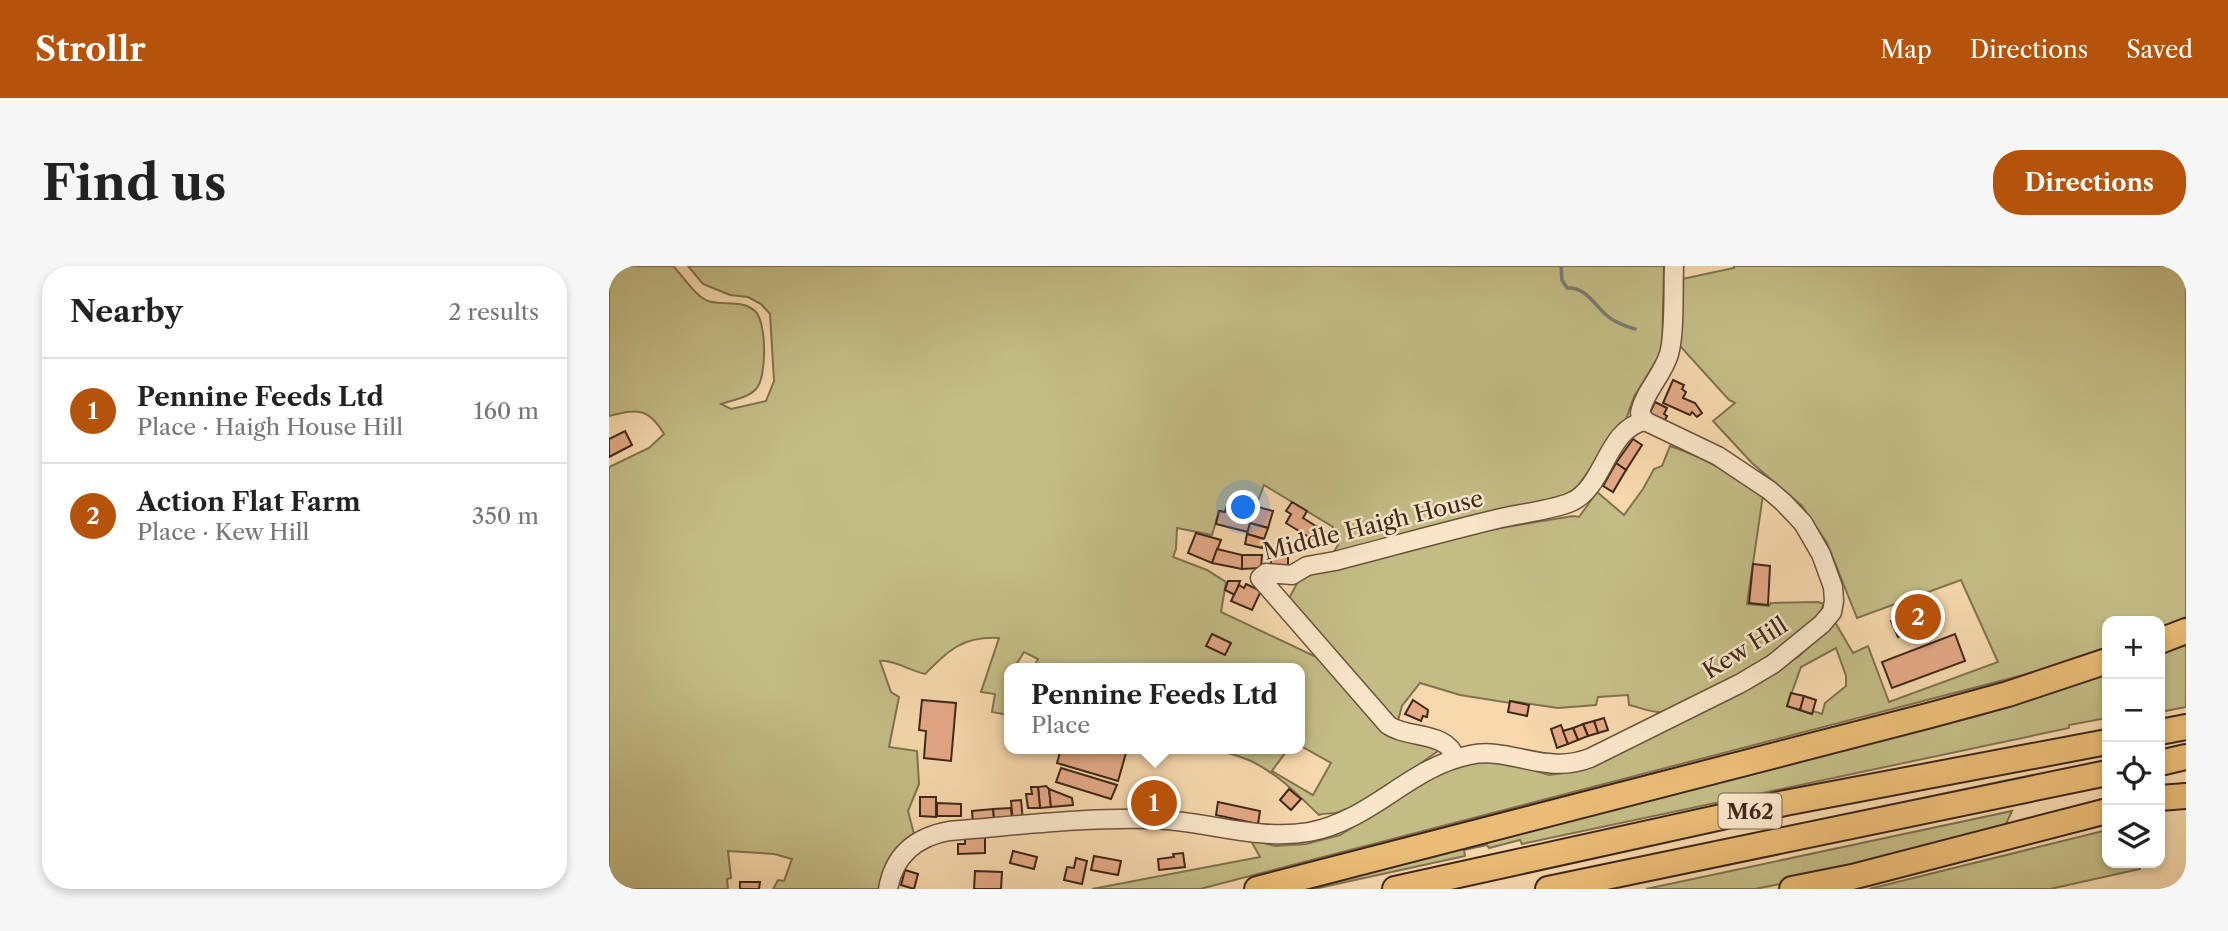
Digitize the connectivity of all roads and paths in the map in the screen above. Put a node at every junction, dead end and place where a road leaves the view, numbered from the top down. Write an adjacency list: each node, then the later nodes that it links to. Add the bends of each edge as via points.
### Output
1 (1674, 266): 2 (street, via 1670,351 1641,405)
2 (1645, 421): 10 (street, Kew Hill, via 1718,456 1796,514 1821,554 1833,587 1832,612 1766,669 1590,758 1568,764 1486,752); 10 (street, Middle Haigh House, via 1625,432 1587,490 1568,504 1307,566 1292,575 1261,576 1388,724 1443,741)
3 (2186, 631): 4 (highway)
4 (2165, 639)
5 (2102, 663): 17 (highway, M62, via 1931,715)
6 (2186, 727): 7 (highway)
7 (2165, 731)
8 (2102, 743): 18 (highway, M62, via 1785,803)
9 (2186, 757): 11 (highway)
10 (1455, 758): 16 (street, via 1356,816 1306,832 1276,834 1133,819 934,834 902,855)
11 (2165, 761)
12 (2102, 774): 19 (highway, M62)
13 (2186, 796): 14 (highway)
14 (2165, 798)
15 (2102, 812): 20 (highway)
16 (888, 889)
17 (1257, 889)
18 (1395, 889)
19 (1548, 889)
20 (1792, 889)

